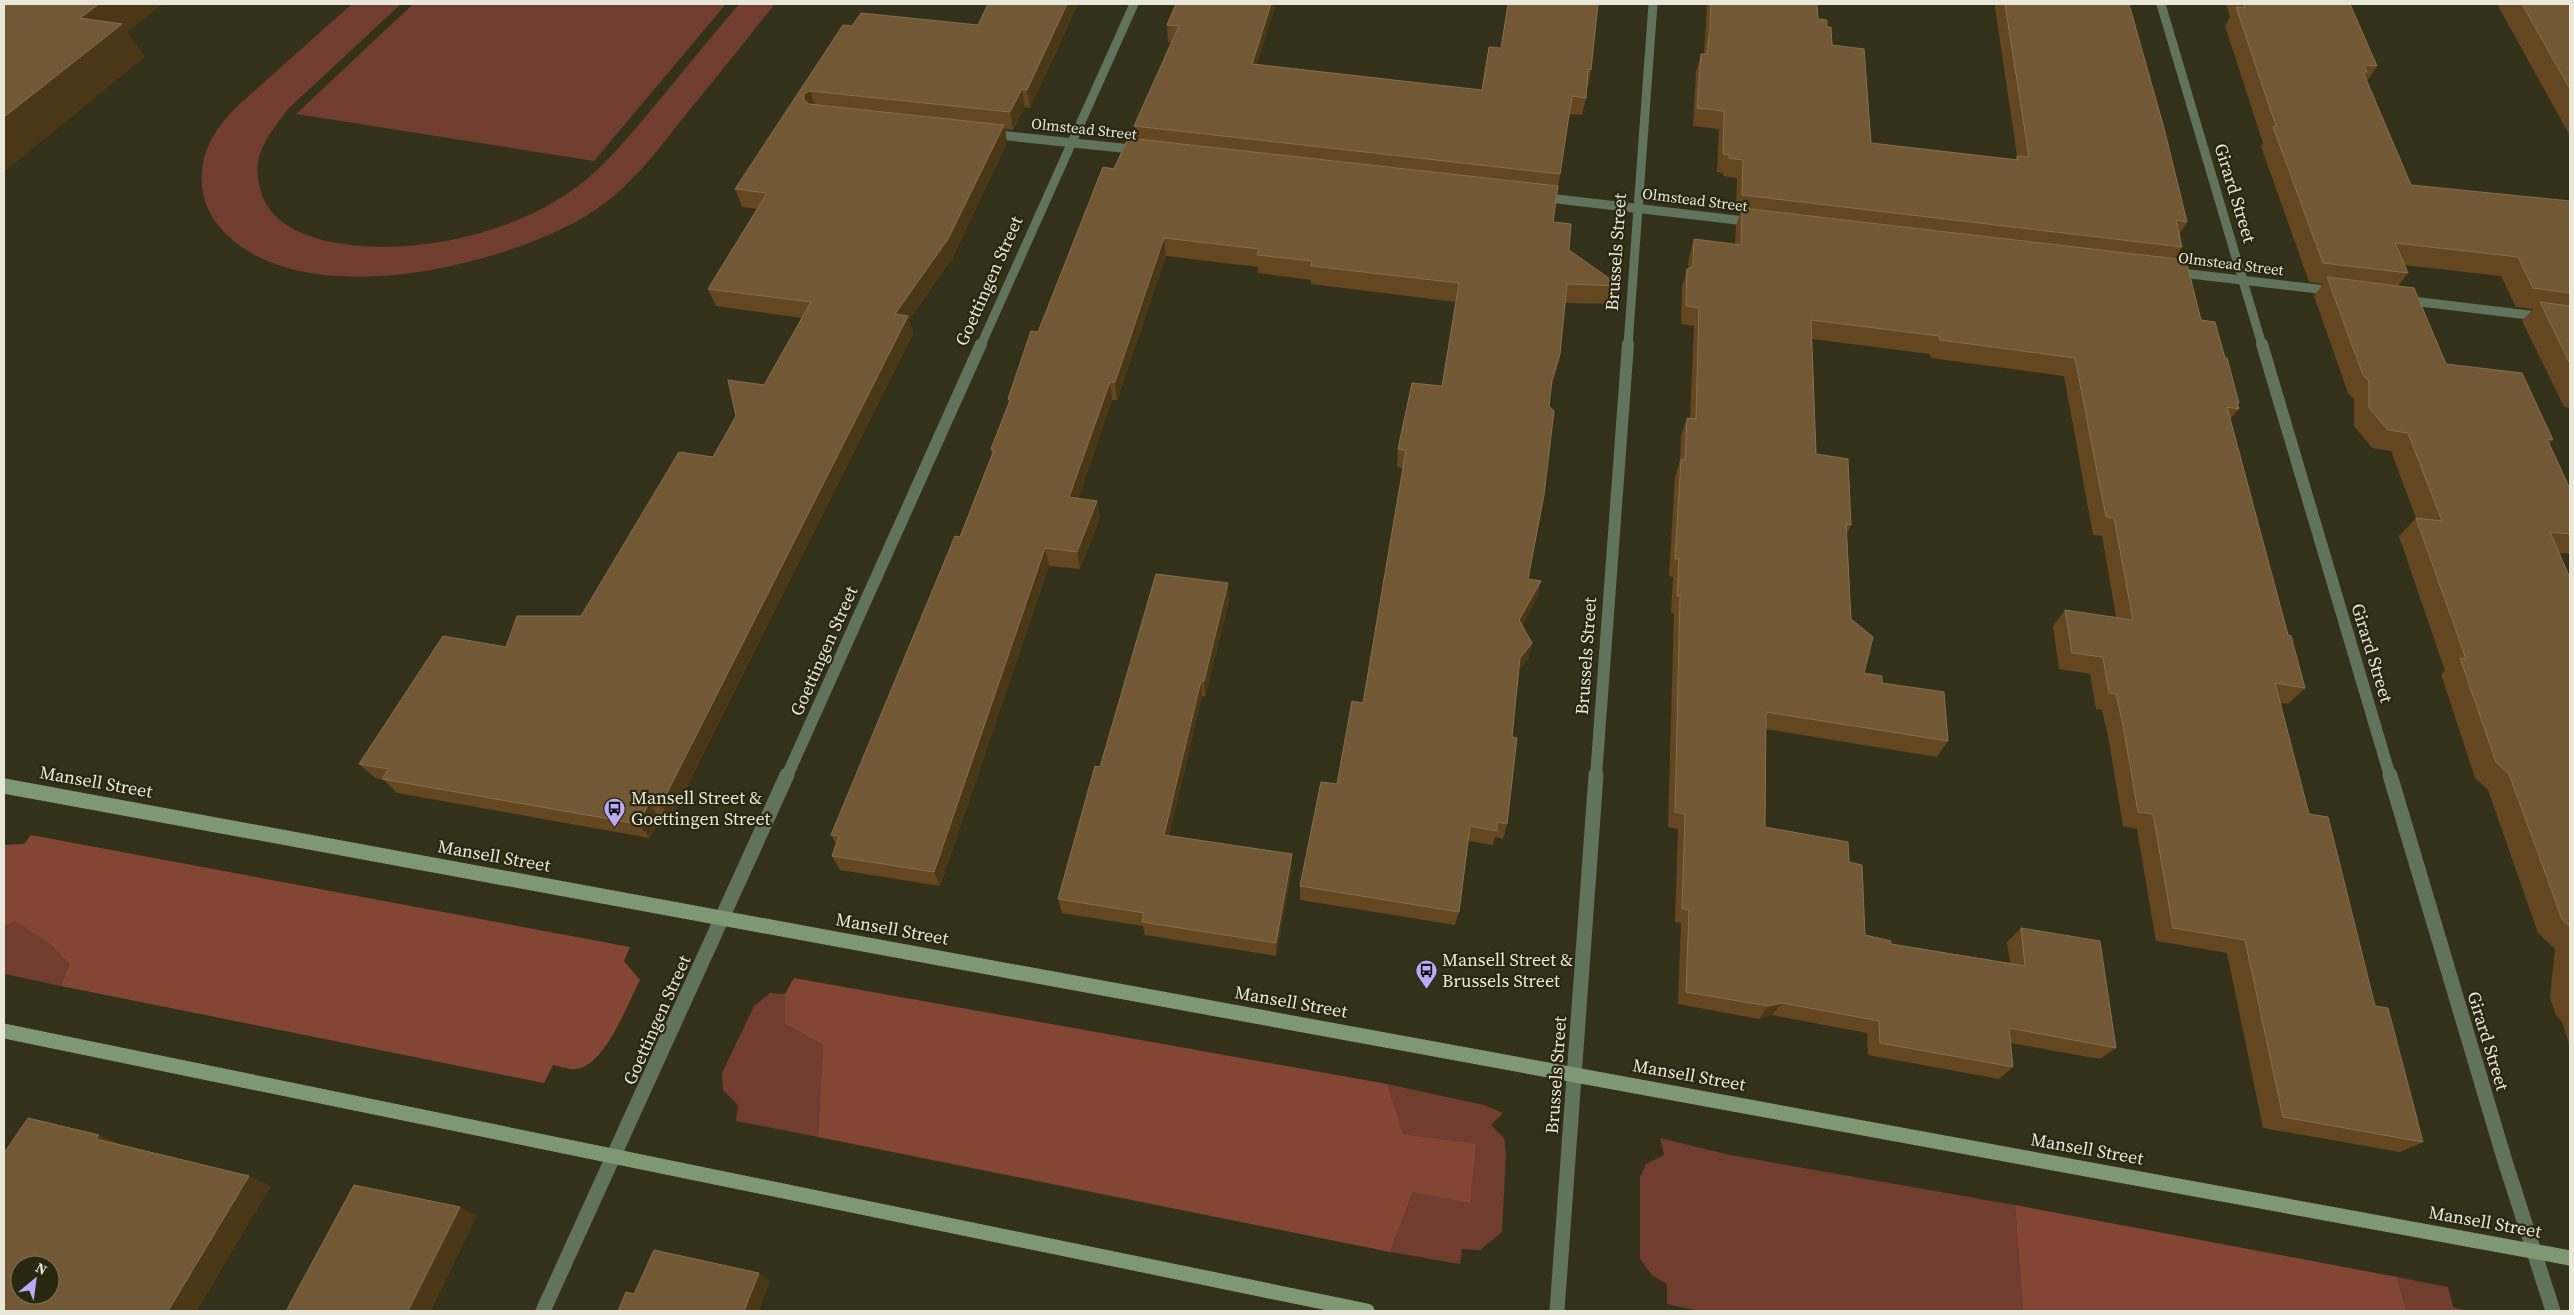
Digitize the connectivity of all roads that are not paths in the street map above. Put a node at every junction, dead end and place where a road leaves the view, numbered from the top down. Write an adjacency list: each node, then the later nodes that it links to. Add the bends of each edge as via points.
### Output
1 (1134, 4): 5 (street, Goettingen Street)
2 (1653, 4): 8 (street, Brussels Street)
3 (2161, 4): 11 (street, Girard Street)
4 (982, 133): 5 (street, Olmstead Street)
5 (1071, 142): 6 (street, Olmstead Street); 16 (street, Goettingen Street)
6 (1150, 152)
7 (1527, 195): 8 (street, Olmstead Street)
8 (1636, 208): 9 (street, Olmstead Street); 18 (street, Brussels Street)
9 (1764, 223)
10 (2165, 271): 11 (street, Olmstead Street)
11 (2243, 280): 12 (street, Olmstead Street); 20 (street, Girard Street)
12 (2344, 292)
13 (2393, 298): 14 (street)
14 (2570, 320)
15 (4, 786): 16 (street, Mansell Street)
16 (722, 918): 18 (street, Mansell Street); 19 (street, Goettingen Street)
17 (4, 1031): 19 (street)
18 (1574, 1075): 20 (street, Mansell Street); 24 (street, Brussels Street)
19 (614, 1156): 22 (street, Goettingen Street); 23 (street)
20 (2533, 1251): 21 (street, Mansell Street); 25 (street, Girard Street)
21 (2570, 1258)
22 (543, 1311)
23 (1367, 1311)
24 (1556, 1311)
25 (2553, 1311)

